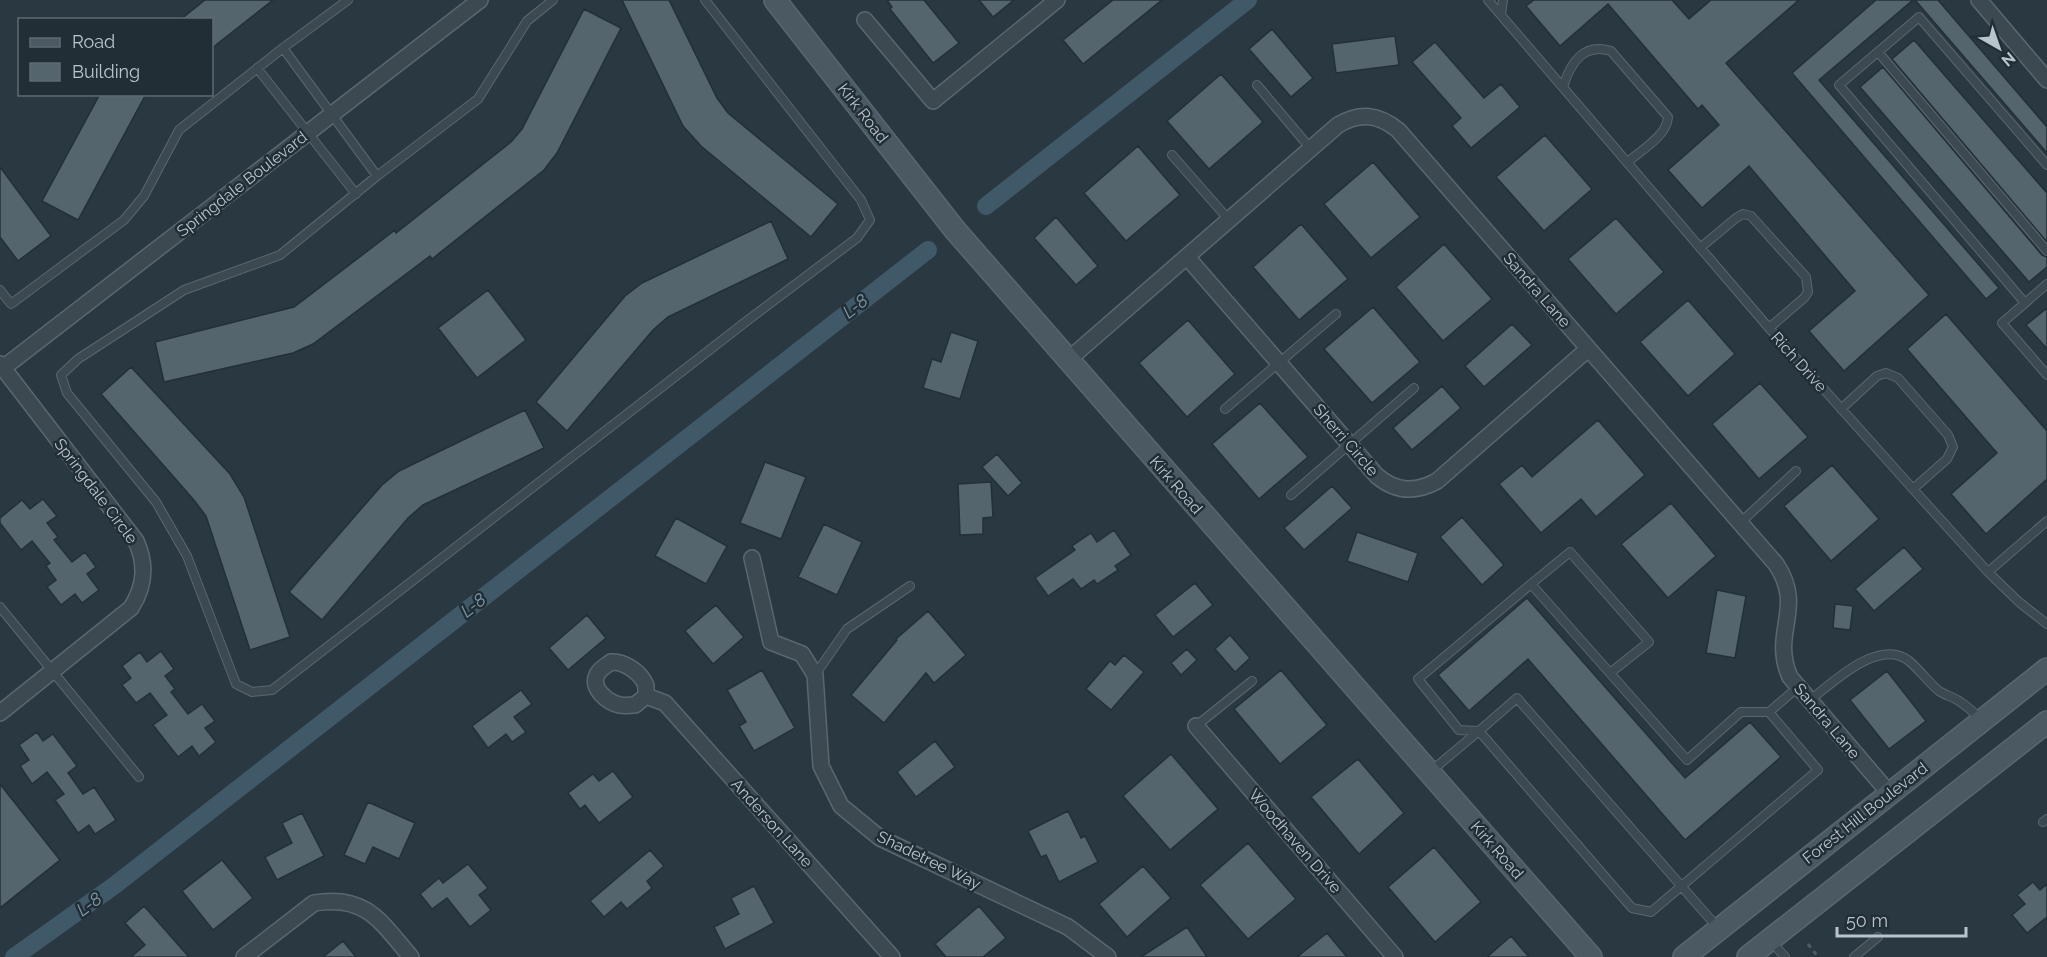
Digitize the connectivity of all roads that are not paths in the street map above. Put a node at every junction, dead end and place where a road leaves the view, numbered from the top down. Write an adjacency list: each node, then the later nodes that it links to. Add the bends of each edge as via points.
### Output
1 (348, 0): 12 (lane)
2 (480, 0): 18 (street, Springdale Boulevard)
3 (553, 0): 24 (lane, via 527,21 478,99)
4 (705, 0): 25 (lane, via 861,200 870,220 857,238 272,690 252,692 236,684 187,556 156,502 67,393 61,375 78,359 184,290 280,255)
5 (1057, 0): 11 (street, via 933,101)
6 (1488, 0): 10 (lane, Rich Drive)
7 (1503, 0): 10 (lane)
8 (1979, 0): 15 (street)
9 (782, 4): 36 (street, Kirk Road, via 955,230)
10 (1501, 15): 17 (lane, Rich Drive)
11 (865, 20)
12 (283, 48): 14 (lane); 18 (lane)
13 (1878, 52): 23 (lane, via 1919,17); 28 (lane); 32 (lane, via 1839,85)
14 (256, 68): 19 (lane); 31 (lane, via 179,130 144,196 124,220 11,304)
15 (2047, 80)
16 (1257, 85): 20 (lane)
17 (1563, 87): 22 (lane, Rich Drive); 22 (lane, via 1576,59 1588,51 1611,51 1668,117 1663,132)
18 (332, 115): 19 (street, Springdale Boulevard); 24 (lane)
19 (307, 134): 25 (lane); 38 (street, Springdale Boulevard)
20 (1311, 149): 26 (street, Sandra Lane); 35 (street, Sandra Lane, via 1350,118 1376,117 1388,122)
21 (1172, 155): 26 (lane)
22 (1628, 162): 27 (lane, Rich Drive)
23 (2047, 165)
24 (377, 176): 25 (lane)
25 (356, 194)
26 (1229, 220): 29 (street, Sandra Lane)
27 (1700, 248): 34 (lane, Rich Drive); 34 (lane, via 1736,218 1743,214 1751,216 1806,277 1808,292 1804,298)
28 (2047, 251)
29 (1187, 257): 36 (street, Sandra Lane); 37 (street, Sherri Circle)
30 (2047, 284): 32 (lane)
31 (0, 290)
32 (2025, 303): 39 (lane, via 2002,323)
33 (1336, 314): 37 (lane)
34 (1769, 328): 42 (lane, Rich Drive)
35 (1588, 349): 43 (street, Sherri Circle, via 1425,488 1412,491 1387,484); 48 (street, Sandra Lane)
36 (1068, 360): 69 (street, Kirk Road)
37 (1279, 363): 41 (lane); 43 (street, Sherri Circle)
38 (2, 366): 56 (street, Springdale Circle, via 142,554 144,580 131,608)
39 (2047, 375)
40 (1414, 388): 43 (lane)
41 (1225, 409)
42 (1841, 410): 45 (lane, Rich Drive); 45 (lane, via 1877,376 1887,373 1898,378 1948,435 1953,447 1947,459)
43 (1350, 444): 46 (lane)
44 (1796, 471): 48 (lane)
45 (1913, 489): 50 (lane, Rich Drive)
46 (1291, 495)
47 (2047, 521): 50 (lane)
48 (1740, 523): 60 (street, Sandra Lane, via 1776,564 1787,584 1790,608 1783,654)
49 (753, 558): 58 (street, via 771,642 802,654)
50 (1988, 572): 54 (lane, Rich Drive)
51 (1531, 584): 57 (lane); 57 (lane, via 1570,552 1649,642); 68 (lane, via 1418,679 1459,730)
52 (910, 586): 58 (lane, via 847,629)
53 (0, 607): 56 (lane)
54 (2047, 624)
55 (2047, 669): 65 (street, Forest Hill Boulevard)
56 (53, 672): 64 (street, Springdale Circle); 70 (lane)
57 (1610, 673): 63 (lane, via 1687,760 1741,712)
58 (814, 675): 79 (street, Shadetree Way, via 821,766 841,806 880,838 1068,927)
59 (1251, 681): 67 (lane)
60 (1797, 688): 62 (street, Sandra Lane); 63 (lane)
61 (646, 696): 78 (street, Anderson Lane, via 665,703)
62 (1809, 701): 65 (lane, via 1852,669 1885,653 1910,661 1941,692); 71 (street, Sandra Lane)
63 (1769, 712): 72 (lane, via 1818,770)
64 (0, 713)
65 (1983, 720): 71 (street, Forest Hill Boulevard)
66 (2047, 722): 75 (street)
67 (1196, 726): 80 (street, Woodhaven Drive)
68 (1479, 731): 69 (lane); 72 (lane, via 1632,908 1651,912); 72 (lane, via 1517,698)
69 (1429, 773): 81 (street, Kirk Road)
70 (139, 777)
71 (1890, 794): 73 (street, Forest Hill Boulevard)
72 (1683, 885): 73 (lane)
73 (1719, 929): 82 (street, Forest Hill Boulevard)
74 (1878, 937): 85 (lane)
75 (1770, 939): 83 (street); 84 (lane)
76 (243, 957): 77 (street, via 314,903 339,902 375,915)
77 (411, 957)
78 (892, 957)
79 (1108, 957)
80 (1395, 957)
81 (1591, 957)
82 (1683, 957)
83 (1748, 957)
84 (1785, 957)
85 (1854, 957)

